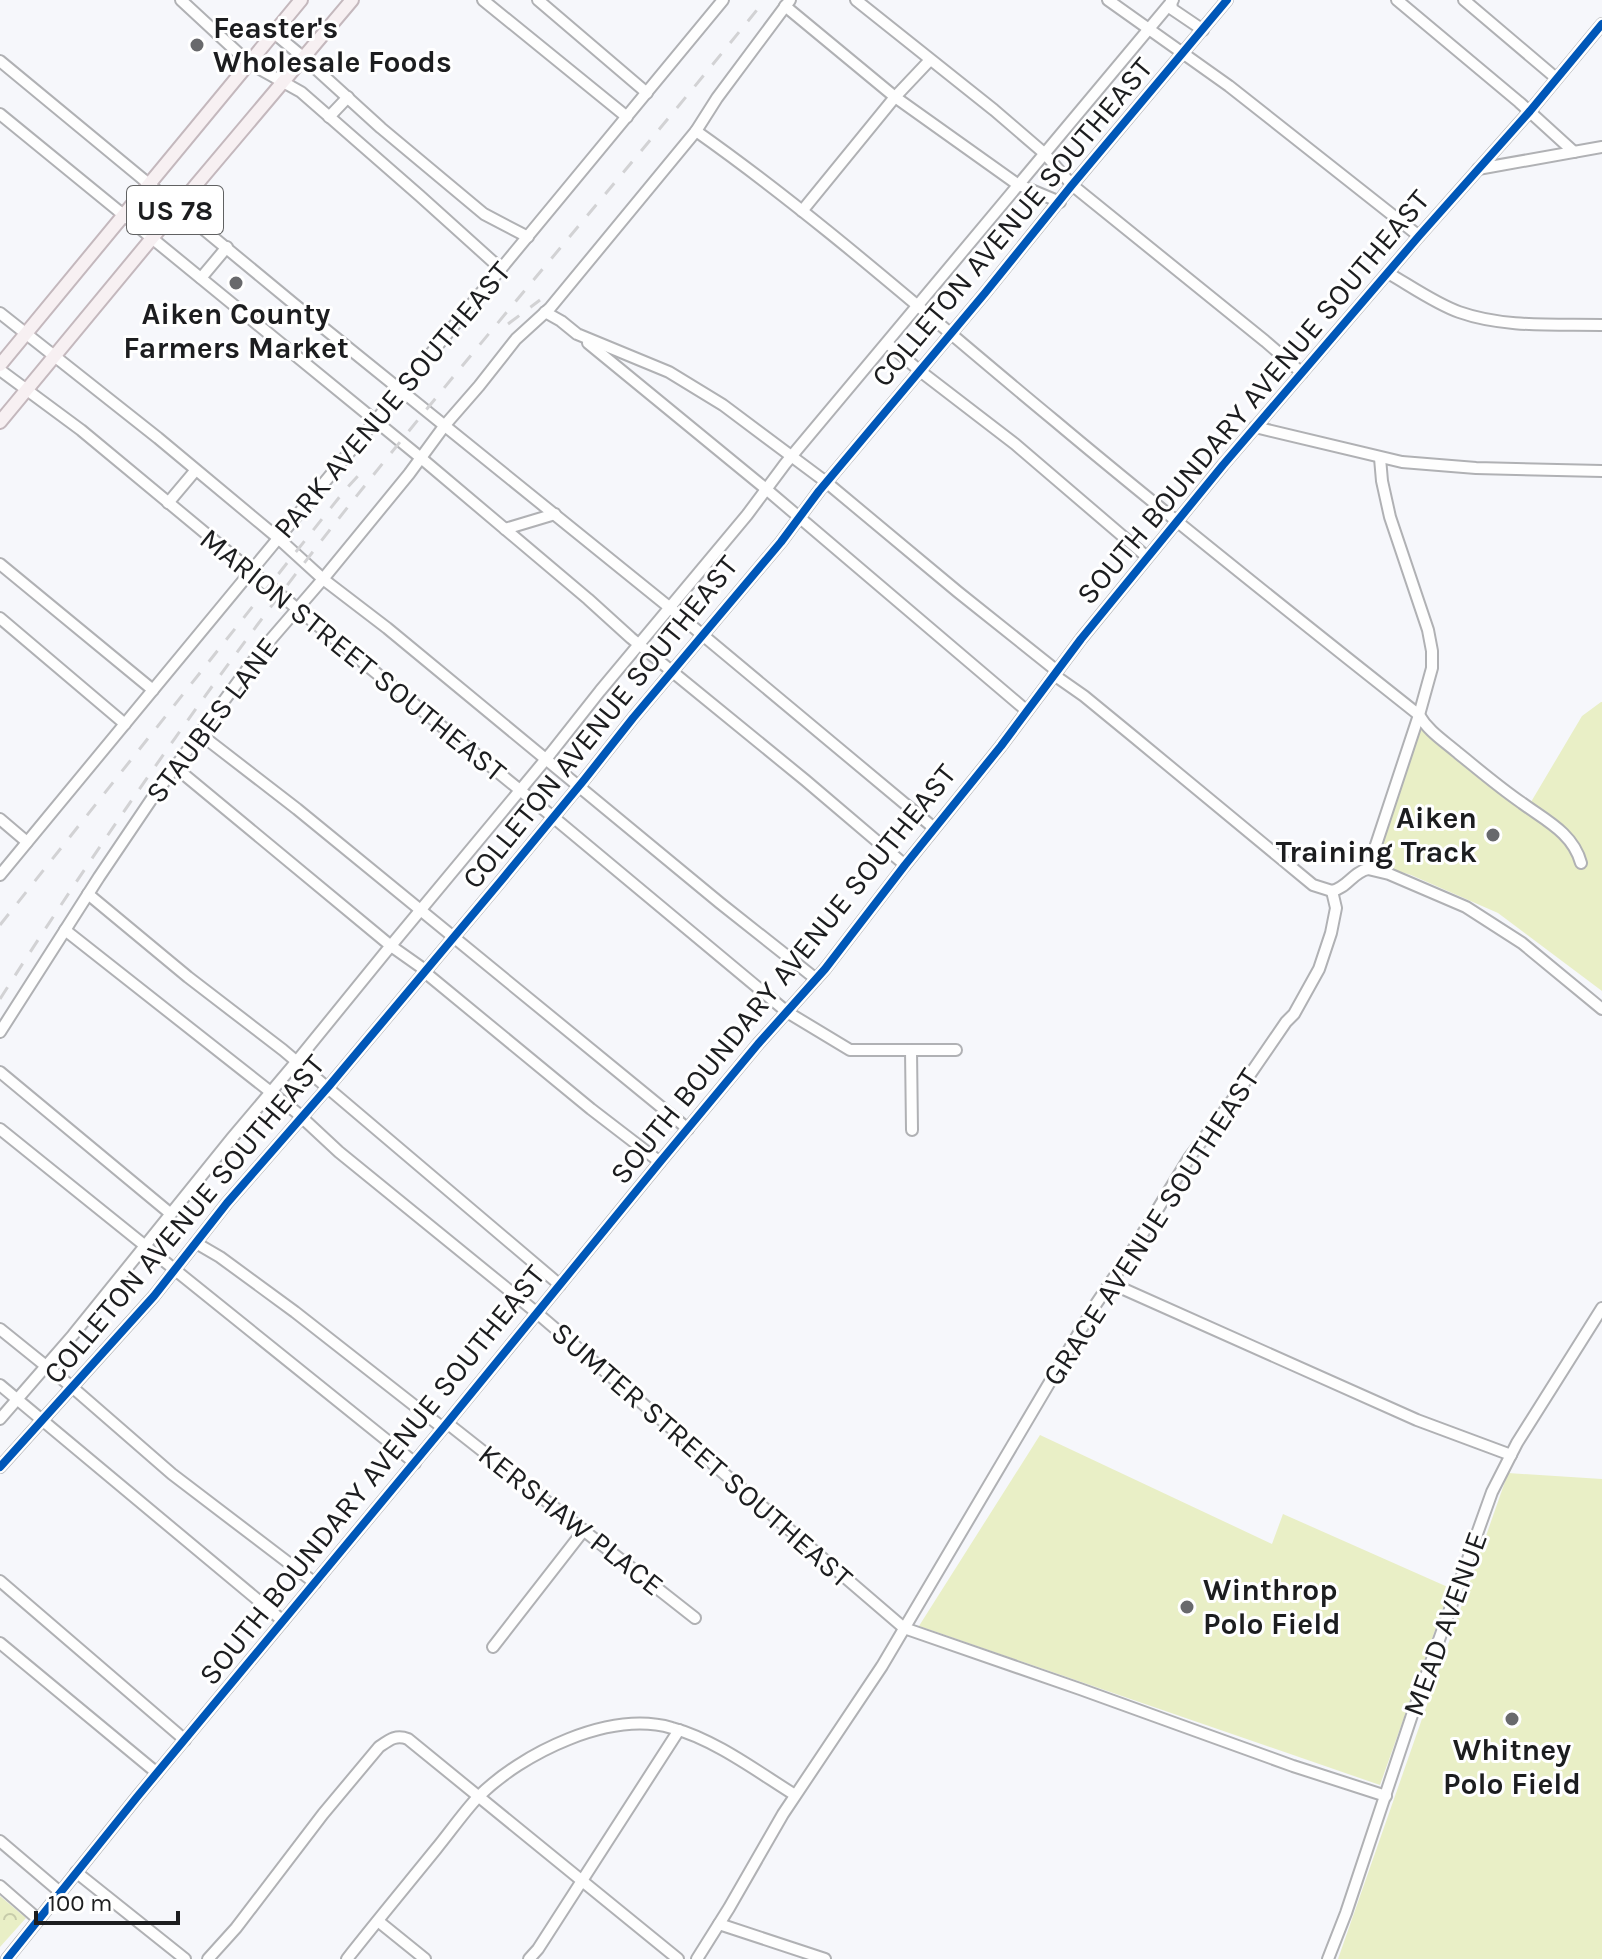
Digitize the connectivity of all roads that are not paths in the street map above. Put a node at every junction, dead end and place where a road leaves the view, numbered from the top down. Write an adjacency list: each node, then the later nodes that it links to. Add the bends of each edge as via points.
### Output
1 (181, 0): 22 (street)
2 (301, 0): 17 (main road, US 78)
3 (352, 0): 19 (main road, US 78)
4 (483, 0): 31 (street)
5 (538, 0): 25 (street)
6 (723, 0): 25 (street, PARK AVENUE SOUTHEAST)
7 (856, 0): 20 (street)
8 (1108, 0): 15 (street)
9 (1172, 0): 15 (street, COLLETON AVENUE SOUTHEAST); 16 (street, via 1172,9)
10 (1227, 0): 16 (street, COLLETON AVENUE SOUTHEAST)
11 (1397, 0): 28 (street)
12 (1464, 0): 23 (street)
13 (788, 3): 27 (street); 32 (street, PARK AVENUE SOUTHEAST)
14 (1602, 24): 23 (street, SOUTH BOUNDARY AVENUE SOUTHEAST)
15 (1148, 29): 18 (street); 35 (street, COLLETON AVENUE SOUTHEAST)
16 (1203, 30): 18 (street, COLLETON AVENUE SOUTHEAST)
17 (274, 33): 19 (street); 22 (main road, US 78)
18 (1183, 54): 39 (street, COLLETON AVENUE SOUTHEAST); 44 (street)
19 (304, 58): 24 (main road, US 78); 26 (street)
20 (930, 60): 27 (street); 35 (street)
21 (0, 61): 37 (street)
22 (249, 63): 24 (street); 37 (main road, US 78)
23 (1556, 78): 28 (street, SOUTH BOUNDARY AVENUE SOUTHEAST)
24 (283, 82): 30 (street); 41 (main road, US 78)
25 (647, 93): 31 (street, PARK AVENUE SOUTHEAST)
26 (348, 97): 30 (street); 45 (street, via 484,214)
27 (895, 97): 38 (street); 42 (street)
28 (1530, 111): 34 (street); 36 (street, SOUTH BOUNDARY AVENUE SOUTHEAST)
29 (0, 114): 43 (street)
30 (329, 117): 48 (street)
31 (627, 117): 45 (street, PARK AVENUE SOUTHEAST)
32 (696, 131): 42 (street); 52 (street, PARK AVENUE SOUTHEAST)
33 (1602, 147): 34 (street)
34 (1574, 152): 36 (street)
35 (1044, 153): 38 (street, COLLETON AVENUE SOUTHEAST); 39 (street)
36 (1478, 169): 44 (street, SOUTH BOUNDARY AVENUE SOUTHEAST)
37 (149, 183): 41 (street); 43 (main road, US 78)
38 (1017, 184): 40 (street); 51 (street, COLLETON AVENUE SOUTHEAST)
39 (1072, 185): 40 (street, COLLETON AVENUE SOUTHEAST); 62 (street)
40 (1060, 202): 57 (street, COLLETON AVENUE SOUTHEAST)
41 (178, 207): 46 (main road, US 78); 47 (street)
42 (802, 211): 51 (street)
43 (123, 215): 46 (street); 55 (main road, US 78)
44 (1419, 236): 49 (street, SOUTH BOUNDARY AVENUE SOUTHEAST)
45 (528, 237): 48 (street, PARK AVENUE SOUTHEAST)
46 (152, 238): 50 (street); 59 (main road, US 78)
47 (227, 247): 50 (street); 64 (street)
48 (501, 269): 64 (street, PARK AVENUE SOUTHEAST)
49 (1388, 273): 54 (street, via 1459,312 1490,320); 62 (street, SOUTH BOUNDARY AVENUE SOUTHEAST)
50 (201, 278): 65 (street)
51 (919, 305): 57 (street); 58 (street, COLLETON AVENUE SOUTHEAST)
52 (545, 312): 56 (street); 67 (street, PARK AVENUE SOUTHEAST)
53 (0, 313): 55 (street, MARION STREET SOUTHEAST)
54 (1602, 325)
55 (25, 333): 59 (street, MARION STREET SOUTHEAST); 60 (main road, US 78)
56 (577, 334): 69 (street, via 669,372); 75 (street)
57 (952, 334): 61 (street, COLLETON AVENUE SOUTHEAST); 79 (street)
58 (887, 343): 61 (street); 69 (street, COLLETON AVENUE SOUTHEAST)
59 (54, 356): 63 (main road, US 78); 72 (street, MARION STREET SOUTHEAST)
60 (0, 367): 63 (street, MARION STREET SOUTHEAST)
61 (920, 371): 74 (street, COLLETON AVENUE SOUTHEAST); 82 (street)
62 (1302, 373): 68 (street, SOUTH BOUNDARY AVENUE SOUTHEAST)
63 (27, 389): 66 (main road, US 78); 76 (street, MARION STREET SOUTHEAST)
64 (401, 389): 65 (street, PARK AVENUE SOUTHEAST); 67 (street)
65 (375, 421): 70 (street); 81 (street, PARK AVENUE SOUTHEAST)
66 (0, 422)
67 (445, 425): 70 (street, STAUBES LANE); 77 (street)
68 (1255, 427): 71 (street); 79 (street, SOUTH BOUNDARY AVENUE SOUTHEAST)
69 (792, 456): 74 (street); 75 (street, COLLETON AVENUE SOUTHEAST)
70 (421, 458): 80 (street); 85 (street, STAUBES LANE)
71 (1380, 458): 73 (street, via 1443,466); 95 (street, via 1390,517 1432,651)
72 (195, 471): 76 (street); 81 (street, MARION STREET SOUTHEAST)
73 (1602, 471)
74 (826, 482): 78 (street, COLLETON AVENUE SOUTHEAST); 92 (street)
75 (766, 489): 78 (street); 86 (street, COLLETON AVENUE SOUTHEAST)
76 (168, 503): 84 (street, MARION STREET SOUTHEAST)
77 (555, 514): 80 (street); 86 (street)
78 (799, 517): 89 (street, COLLETON AVENUE SOUTHEAST); 94 (street)
79 (1177, 521): 82 (street, SOUTH BOUNDARY AVENUE SOUTHEAST); 95 (street)
80 (505, 529): 90 (street)
81 (278, 538): 84 (street, PARK AVENUE SOUTHEAST); 85 (street, MARION STREET SOUTHEAST)
82 (1147, 557): 92 (street, SOUTH BOUNDARY AVENUE SOUTHEAST)
83 (0, 564): 93 (street)
84 (251, 571): 87 (street, MARION STREET SOUTHEAST); 93 (street, PARK AVENUE SOUTHEAST)
85 (323, 579): 87 (street, STAUBES LANE); 98 (street, MARION STREET SOUTHEAST)
86 (669, 607): 89 (street); 90 (street, COLLETON AVENUE SOUTHEAST)
87 (297, 608): 97 (street, STAUBES LANE); 101 (street, MARION STREET SOUTHEAST)
88 (0, 618): 96 (street)
89 (702, 635): 91 (street, COLLETON AVENUE SOUTHEAST); 104 (street)
90 (638, 644): 91 (street); 98 (street, COLLETON AVENUE SOUTHEAST)
91 (671, 671): 100 (street, COLLETON AVENUE SOUTHEAST); 107 (street)
92 (1055, 673): 94 (street, SOUTH BOUNDARY AVENUE SOUTHEAST); 110 (street, via 1313,885)
93 (153, 690): 96 (street, PARK AVENUE SOUTHEAST)
94 (1027, 711): 104 (street, SOUTH BOUNDARY AVENUE SOUTHEAST)
95 (1419, 715): 106 (street, via 1475,767 1562,832 1578,850); 108 (street)
96 (125, 724): 105 (street, PARK AVENUE SOUTHEAST)
97 (200, 734): 99 (street, STAUBES LANE); 112 (street)
98 (546, 759): 100 (street, MARION STREET SOUTHEAST); 101 (street, COLLETON AVENUE SOUTHEAST)
99 (175, 767): 111 (street, STAUBES LANE); 115 (street)
100 (579, 787): 102 (street, COLLETON AVENUE SOUTHEAST); 117 (street, MARION STREET SOUTHEAST)
101 (519, 790): 102 (street, MARION STREET SOUTHEAST); 112 (street, COLLETON AVENUE SOUTHEAST)
102 (553, 817): 114 (street, COLLETON AVENUE SOUTHEAST); 119 (street, MARION STREET SOUTHEAST)
103 (0, 819): 105 (street)
104 (934, 828): 107 (street, SOUTH BOUNDARY AVENUE SOUTHEAST)
105 (27, 842): 109 (street, PARK AVENUE SOUTHEAST)
106 (1581, 863)
107 (905, 865): 117 (street, SOUTH BOUNDARY AVENUE SOUTHEAST)
108 (1368, 869): 110 (street); 118 (street, via 1490,921)
109 (0, 875)
110 (1332, 891): 136 (street, GRACE AVENUE SOUTHEAST, via 1336,908 1331,933 1307,994 1189,1158)
111 (88, 894): 113 (street, STAUBES LANE); 123 (street, SUMTER STREET SOUTHEAST)
112 (420, 910): 114 (street); 115 (street, COLLETON AVENUE SOUTHEAST)
113 (65, 930): 120 (street, STAUBES LANE); 126 (street, SUMTER STREET SOUTHEAST)
114 (454, 937): 116 (street, COLLETON AVENUE SOUTHEAST); 129 (street)
115 (391, 946): 116 (street); 123 (street, COLLETON AVENUE SOUTHEAST)
116 (425, 970): 125 (street, COLLETON AVENUE SOUTHEAST); 131 (street)
117 (816, 979): 119 (street, SOUTH BOUNDARY AVENUE SOUTHEAST)
118 (1602, 1009)
119 (787, 1012): 121 (street, MARION STREET SOUTHEAST, via 850,1050); 129 (street, SOUTH BOUNDARY AVENUE SOUTHEAST)
120 (0, 1032)
121 (911, 1050): 122 (street, MARION STREET SOUTHEAST); 130 (street)
122 (956, 1050)
123 (297, 1061): 125 (street, SUMTER STREET SOUTHEAST); 126 (street, COLLETON AVENUE SOUTHEAST)
124 (0, 1072): 132 (street)
125 (328, 1088): 127 (street, COLLETON AVENUE SOUTHEAST); 137 (street, SUMTER STREET SOUTHEAST)
126 (270, 1092): 127 (street, SUMTER STREET SOUTHEAST); 132 (street, COLLETON AVENUE SOUTHEAST)
127 (302, 1117): 133 (street, COLLETON AVENUE SOUTHEAST); 139 (street, SUMTER STREET SOUTHEAST)
128 (0, 1129): 134 (street)
129 (688, 1129): 131 (street, SOUTH BOUNDARY AVENUE SOUTHEAST)
130 (912, 1130)
131 (660, 1162): 137 (street, SOUTH BOUNDARY AVENUE SOUTHEAST)
132 (171, 1214): 134 (street, COLLETON AVENUE SOUTHEAST)
133 (196, 1243): 135 (street, COLLETON AVENUE SOUTHEAST); 147 (street, KERSHAW PLACE)
134 (146, 1246): 135 (street); 141 (street, COLLETON AVENUE SOUTHEAST)
135 (175, 1269): 143 (street, COLLETON AVENUE SOUTHEAST); 149 (street)
136 (1110, 1283): 148 (street, via 1417,1420); 156 (street, GRACE AVENUE SOUTHEAST)
137 (560, 1285): 139 (street, SOUTH BOUNDARY AVENUE SOUTHEAST)
138 (1602, 1308): 148 (street, MEAD AVENUE)
139 (537, 1313): 147 (street, SOUTH BOUNDARY AVENUE SOUTHEAST); 156 (street, SUMTER STREET SOUTHEAST)
140 (0, 1329): 141 (street)
141 (45, 1366): 143 (street); 144 (street, COLLETON AVENUE SOUTHEAST)
142 (0, 1385): 144 (street)
143 (72, 1387): 146 (street, COLLETON AVENUE SOUTHEAST); 153 (street, via 172,1474)
144 (16, 1398): 145 (street, COLLETON AVENUE SOUTHEAST); 146 (street)
145 (0, 1419)
146 (43, 1420): 150 (street, COLLETON AVENUE SOUTHEAST); 155 (street)
147 (445, 1426): 149 (street, SOUTH BOUNDARY AVENUE SOUTHEAST); 151 (street, KERSHAW PLACE)
148 (1511, 1455): 164 (street, MEAD AVENUE, via 1492,1492)
149 (415, 1463): 153 (street, SOUTH BOUNDARY AVENUE SOUTHEAST)
150 (0, 1467)
151 (584, 1530): 154 (street, KERSHAW PLACE); 158 (street)
152 (0, 1581): 160 (street)
153 (315, 1583): 155 (street, SOUTH BOUNDARY AVENUE SOUTHEAST)
154 (695, 1618)
155 (283, 1621): 160 (street, SOUTH BOUNDARY AVENUE SOUTHEAST)
156 (904, 1628): 162 (street, GRACE AVENUE SOUTHEAST); 164 (street, SUMTER STREET SOUTHEAST)
157 (0, 1643): 161 (street)
158 (493, 1647)
159 (679, 1730): 162 (street); 163 (street, via 633,1723 584,1733 523,1761); 167 (street)
160 (185, 1740): 161 (street, SOUTH BOUNDARY AVENUE SOUTHEAST)
161 (157, 1773): 166 (street, SOUTH BOUNDARY AVENUE SOUTHEAST)
162 (795, 1795): 172 (street, GRACE AVENUE SOUTHEAST)
163 (479, 1796): 167 (street); 171 (street); 175 (street, via 408,1739 394,1737 379,1747)
164 (1386, 1796): 182 (street, MEAD AVENUE)
165 (0, 1841): 169 (street)
166 (76, 1872): 169 (street, SOUTH BOUNDARY AVENUE SOUTHEAST); 174 (street)
167 (582, 1882): 178 (street); 179 (street)
168 (0, 1886): 170 (street)
169 (60, 1892): 170 (street, SOUTH BOUNDARY AVENUE SOUTHEAST)
170 (39, 1920): 173 (street, SOUTH BOUNDARY AVENUE SOUTHEAST)
171 (378, 1921): 176 (street); 177 (street)
172 (719, 1924): 180 (street, GRACE AVENUE SOUTHEAST); 181 (street)
173 (7, 1959)
174 (185, 1959)
175 (208, 1959)
176 (347, 1959)
177 (425, 1959)
178 (529, 1959)
179 (678, 1959)
180 (697, 1959)
181 (825, 1959)
182 (1328, 1959)

